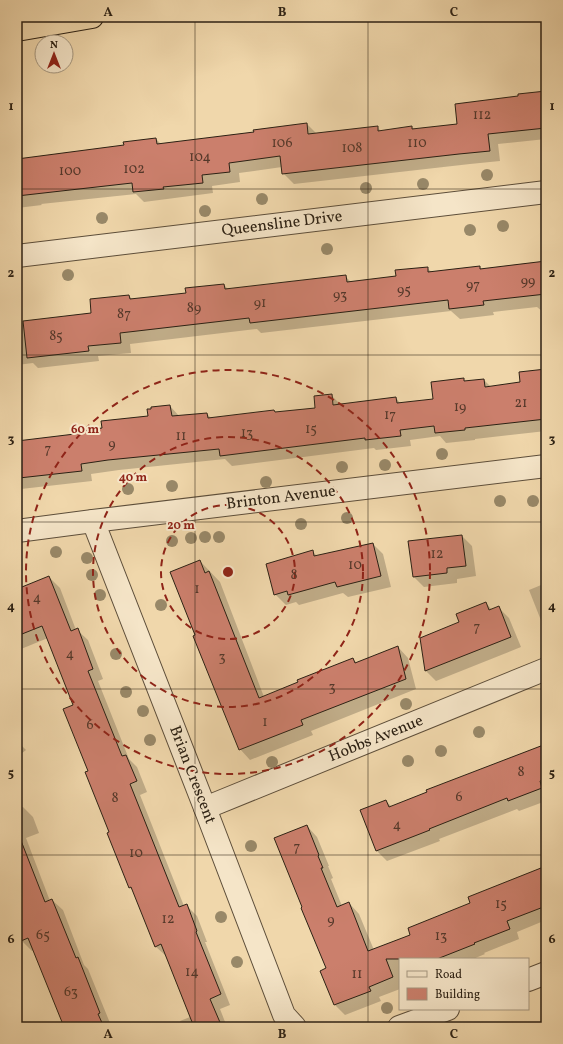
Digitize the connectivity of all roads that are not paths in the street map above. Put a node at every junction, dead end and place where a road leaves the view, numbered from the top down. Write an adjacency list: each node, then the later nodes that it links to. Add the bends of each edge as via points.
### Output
1 (92, 17): 2 (highway)
2 (17, 30)
3 (546, 192): 4 (street, Queensline Drive)
4 (17, 256)
5 (546, 466): 6 (street, Brinton Avenue)
6 (93, 521): 7 (street, Brinton Avenue); 9 (street, Brian Crescent)
7 (17, 532)
8 (546, 669): 9 (street, Hobbs Avenue)
9 (205, 808): 13 (street, Brian Crescent, via 284,1015)
10 (546, 973): 11 (street)
11 (529, 980)
12 (445, 1010): 14 (street)
13 (295, 1027)
14 (399, 1027)

